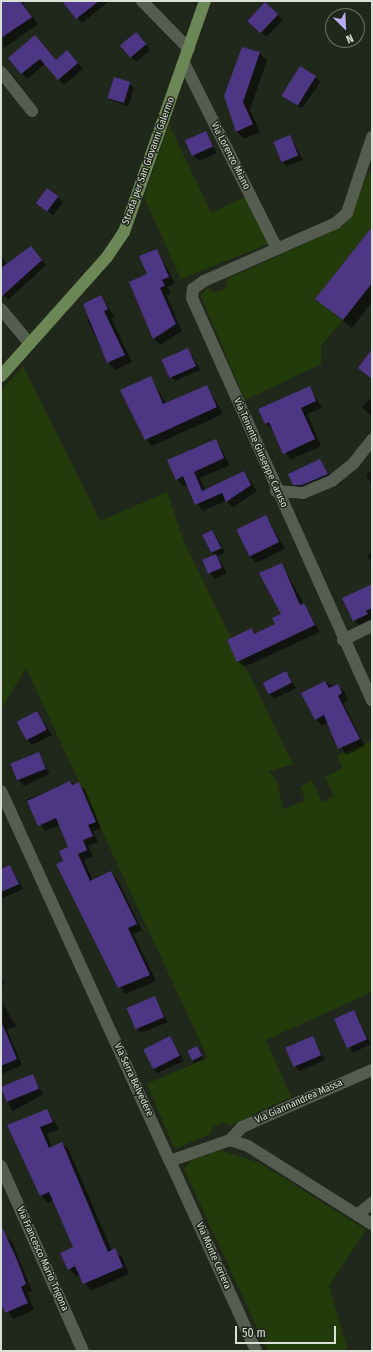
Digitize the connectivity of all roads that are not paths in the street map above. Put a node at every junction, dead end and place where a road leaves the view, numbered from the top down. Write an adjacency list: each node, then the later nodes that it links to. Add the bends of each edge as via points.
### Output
1 (142, 1): 3 (street)
2 (205, 1): 3 (main road, Strada per San Giovanni Galermo)
3 (189, 49): 4 (main road, Strada per San Giovanni Galermo)
4 (184, 64): 8 (street, Via Lorenzo Miano); 10 (main road, Strada per San Giovanni Galermo, via 124,232 107,257)
5 (1, 72): 6 (street)
6 (32, 111)
7 (372, 137): 8 (street, Via Tenente Giuseppe Caruso, via 347,213 336,223)
8 (277, 249): 13 (street, Via Tenente Giuseppe Caruso, via 204,281 193,290 192,298)
9 (1, 309): 10 (street)
10 (30, 344): 11 (main road, Strada per San Giovanni Galermo)
11 (1, 376)
12 (372, 440): 13 (street, via 353,464 333,480 303,493)
13 (276, 491): 15 (street, Via Tenente Giuseppe Caruso)
14 (372, 626): 15 (street)
15 (343, 640): 16 (street, Via Tenente Giuseppe Caruso)
16 (372, 701)
17 (1, 791): 20 (street, Via Serra Belvedere)
18 (372, 1070): 19 (street, Via Giannandrea Massa, via 242,1127)
19 (230, 1140): 20 (street); 23 (street, via 248,1146)
20 (170, 1161): 26 (street, Via Monte Ceriera)
21 (1, 1166): 25 (street, Via Francesco Mario Trigona)
22 (372, 1203): 23 (street)
23 (357, 1215): 24 (street)
24 (372, 1224)
25 (84, 1351)
26 (256, 1351)

